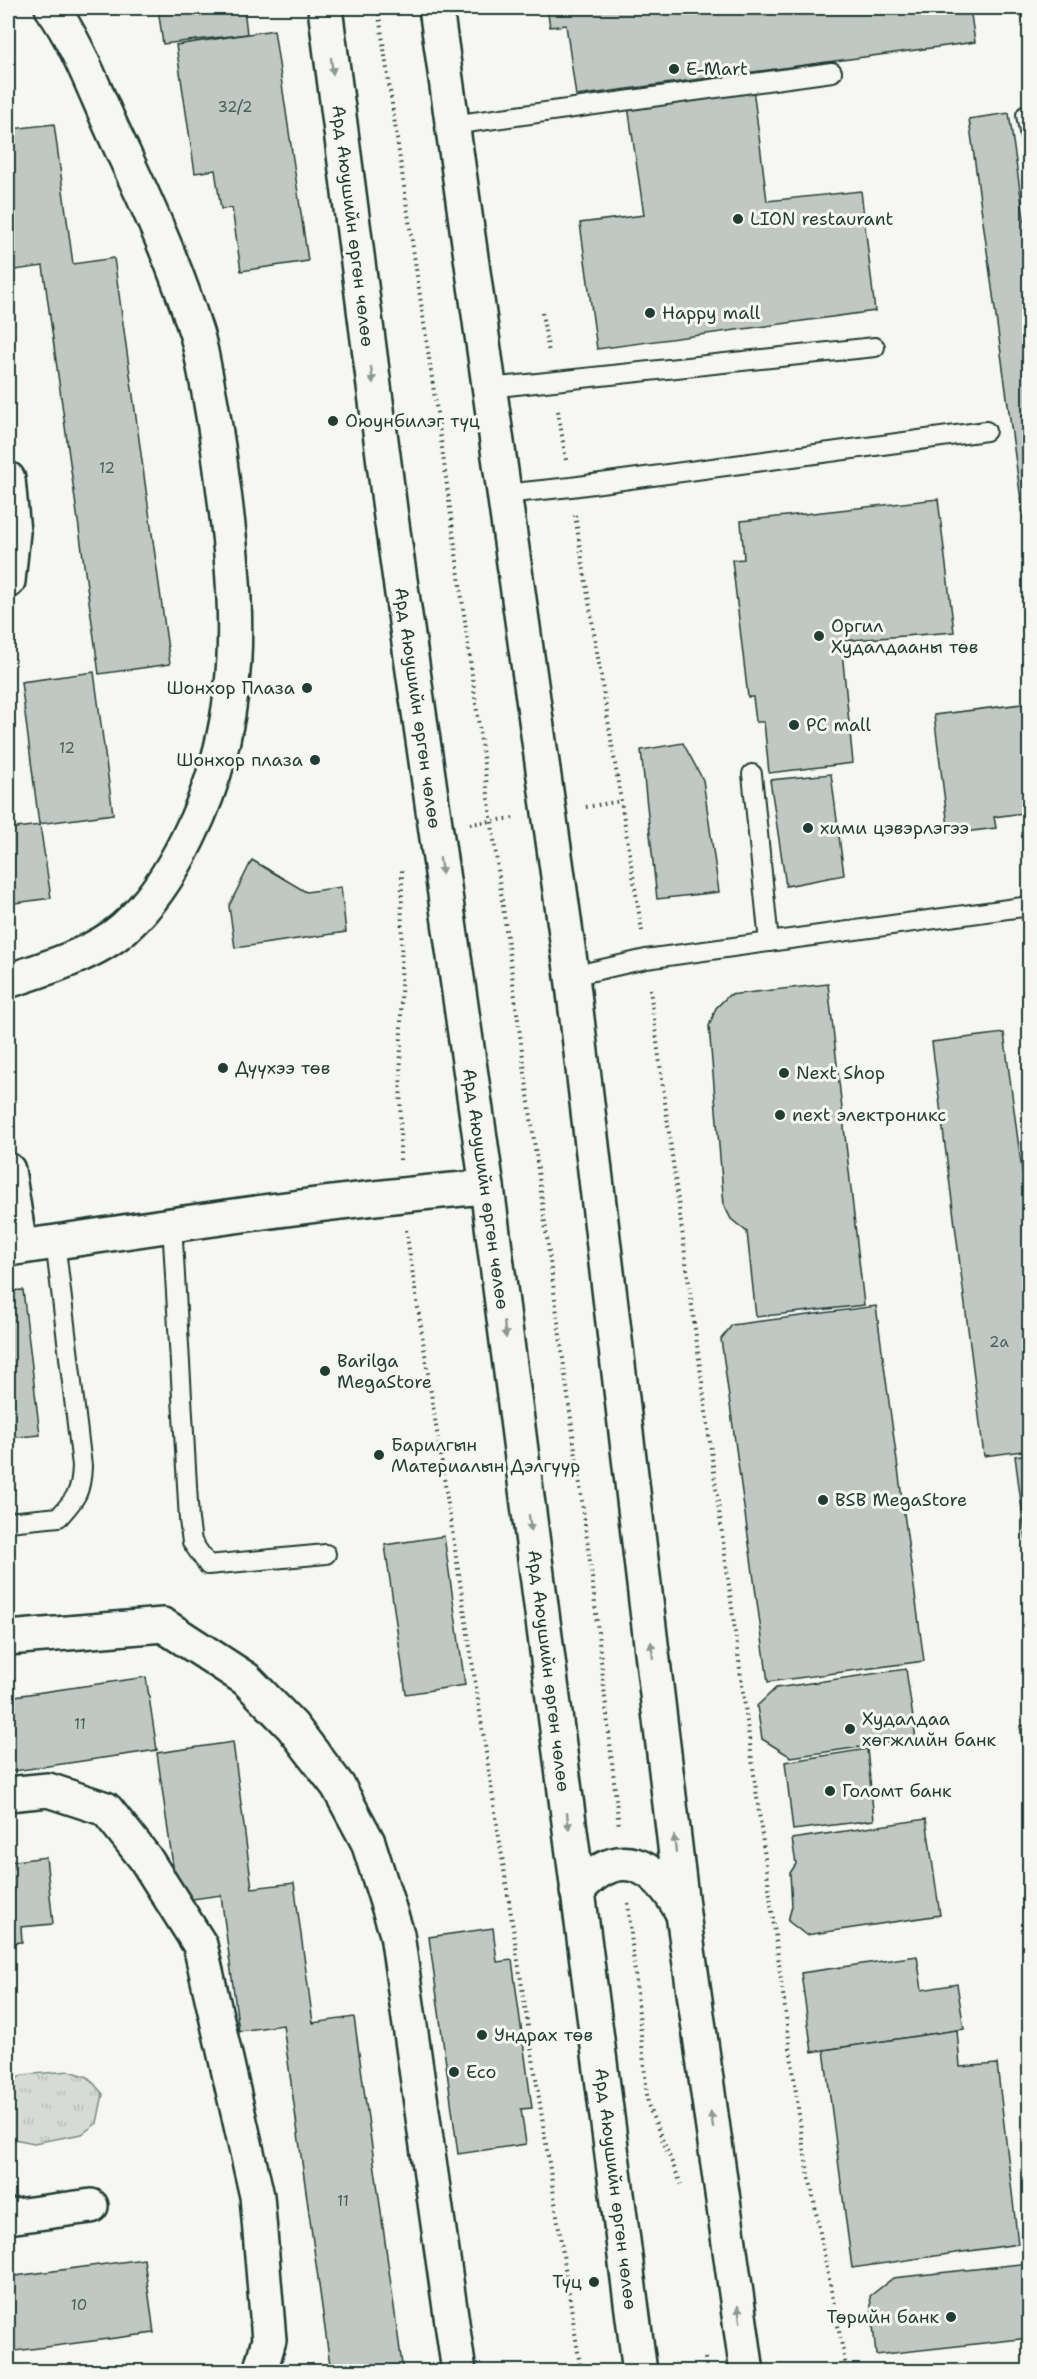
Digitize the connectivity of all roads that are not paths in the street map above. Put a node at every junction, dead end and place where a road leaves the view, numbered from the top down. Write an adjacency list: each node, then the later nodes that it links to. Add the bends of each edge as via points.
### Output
1 (52, 8): 18 (main road, via 134,176 196,332 219,448 236,634 232,697 222,751 204,806 168,876 137,915 115,935)
2 (325, 8): 20 (main road, Ард Аюушийн өргөн чөлөө, one-way to 20, via 391,518)
3 (436, 8): 6 (main road)
4 (832, 72): 6 (lane)
5 (1026, 115): 7 (lane)
6 (452, 125): 9 (main road)
7 (1029, 137)
8 (875, 346): 9 (lane)
9 (489, 388): 12 (main road)
10 (986, 431): 12 (lane)
11 (8, 479): 13 (main road, via 14,532)
12 (504, 494): 17 (main road)
13 (8, 581)
14 (752, 774): 16 (lane)
15 (1029, 906): 16 (lane)
16 (769, 942): 17 (lane, via 646,960)
17 (572, 976): 29 (main road, one-way to 17)
18 (8, 981)
19 (8, 1170): 23 (main road)
20 (487, 1187): 21 (main road); 28 (main road, Ард Аюушийн өргөн чөлөө, one-way to 28)
21 (172, 1223): 22 (main road); 25 (lane, via 192,1542 208,1565)
22 (56, 1241): 23 (main road); 24 (lane, via 82,1466 81,1486 59,1517)
23 (14, 1248)
24 (8, 1522)
25 (326, 1554)
26 (8, 1638): 33 (main road, via 163,1625 246,1679 292,1726 338,1786 368,1842 397,1934)
27 (8, 1794): 32 (main road, via 48,1790 106,1809 145,1858 200,1945 257,2196 269,2340)
28 (577, 1890): 29 (main road, via 591,1874 630,1862 663,1884); 34 (main road, Ард Аюушийн өргөн чөлөө)
29 (683, 1914): 35 (main road, one-way to 29)
30 (91, 2206): 31 (main road)
31 (8, 2217)
32 (260, 2372)
33 (459, 2372)
34 (640, 2372)
35 (747, 2372)

